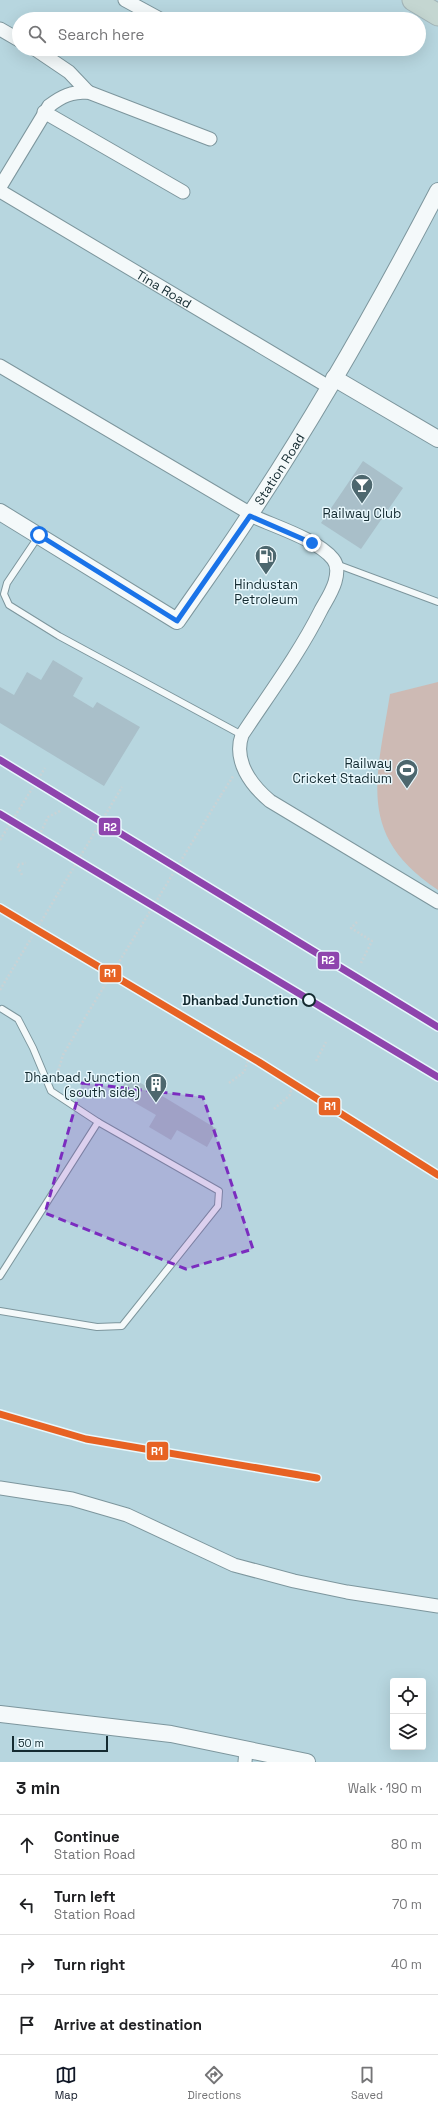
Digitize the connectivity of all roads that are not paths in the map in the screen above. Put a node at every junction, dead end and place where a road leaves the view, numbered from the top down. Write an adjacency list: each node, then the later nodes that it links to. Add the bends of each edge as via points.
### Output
1 (124, 0): 3 (street)
2 (413, 0): 4 (highway)
3 (147, 12)
4 (438, 15)
5 (0, 28): 6 (street)
6 (12, 36)
7 (45, 56): 8 (street, via 69,72)
8 (88, 92): 9 (street, via 73,92 60,97); 10 (street)
9 (44, 112): 11 (street); 14 (street)
10 (210, 139)
11 (0, 187)
12 (0, 191): 16 (street, Tina Road)
13 (438, 191): 16 (street, Station Road)
14 (183, 192)
15 (0, 366): 19 (street)
16 (332, 382): 17 (street); 19 (street, Station Road)
17 (438, 439)
18 (0, 512): 20 (street, Station Road)
19 (250, 515): 20 (street, Station Road, via 177,621); 21 (street, via 312,543)
20 (39, 535): 23 (lane, via 7,582 4,594 9,605 58,636)
21 (336, 564): 22 (lane); 23 (street, via 334,584 316,620)
22 (438, 602)
23 (242, 736): 24 (street, via 239,747 245,771 253,785 264,796)
24 (438, 902)
25 (2, 1009): 26 (lane, via 18,1019 51,1091)
26 (98, 1122): 27 (lane); 28 (lane, via 219,1191 218,1206 122,1326 97,1327)
27 (0, 1276)
28 (0, 1312)
29 (0, 1488): 30 (street, via 72,1499 127,1515 234,1565 340,1590)
30 (438, 1606)
31 (0, 1714): 32 (street, via 171,1734)
32 (246, 1756): 33 (street)
33 (307, 1762)

